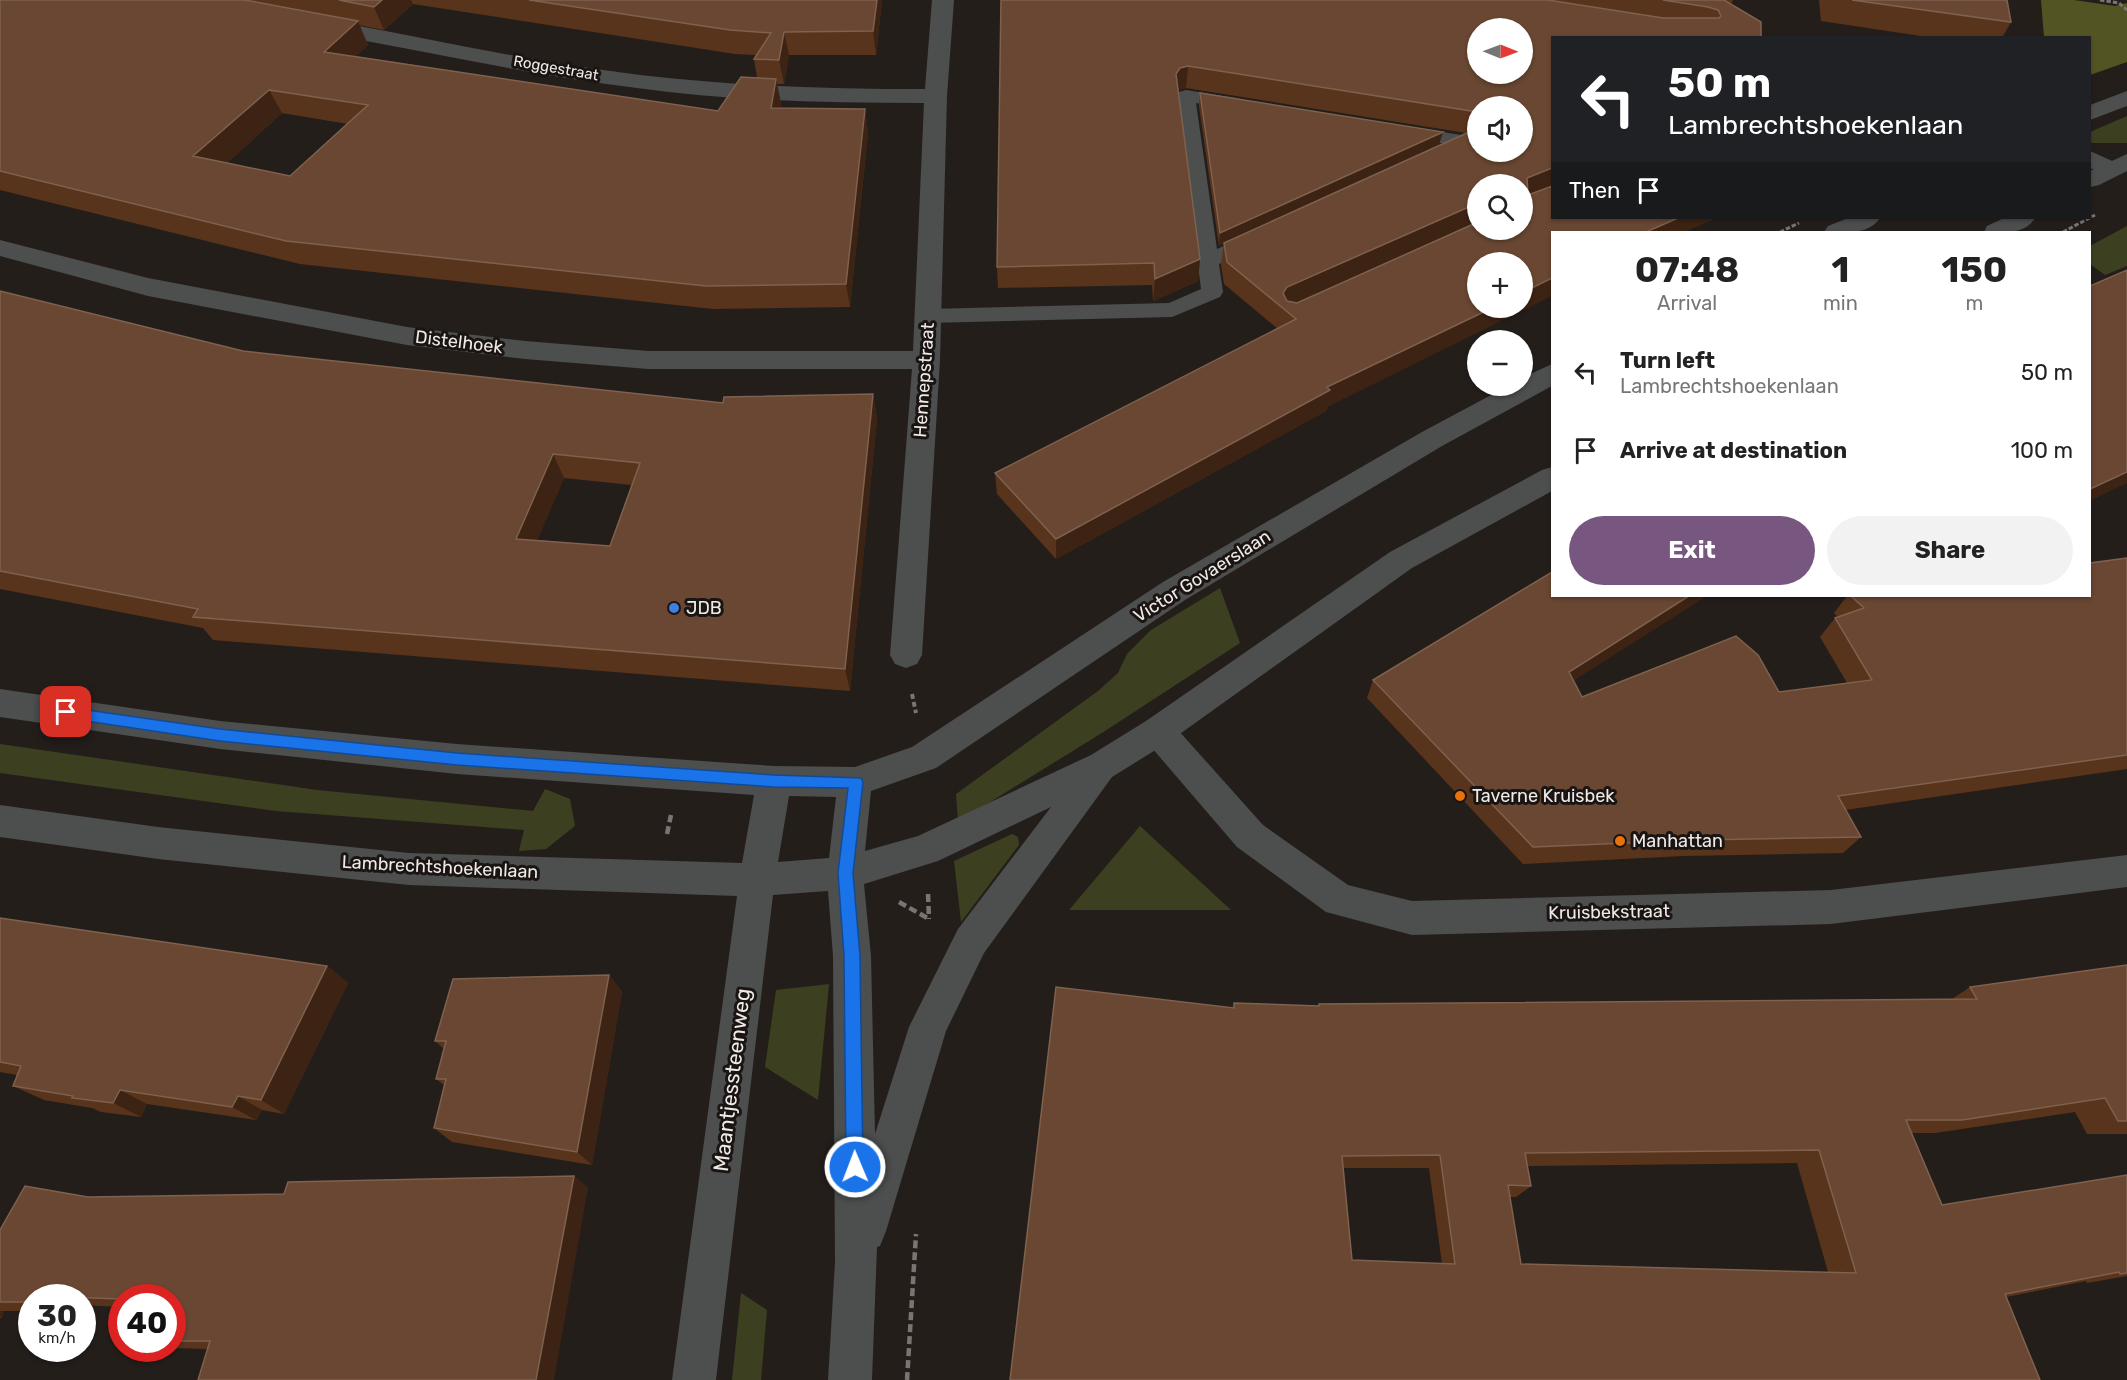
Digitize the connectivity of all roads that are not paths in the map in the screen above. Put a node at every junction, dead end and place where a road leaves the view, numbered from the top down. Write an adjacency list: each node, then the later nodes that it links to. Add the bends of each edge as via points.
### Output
1 (942, 0): 3 (street, Hennepstraat)
2 (296, 21): 3 (street, Roggestraat, via 597,76 726,90)
3 (936, 96): 16 (street, Hennepstraat)
4 (2127, 98): 6 (street)
5 (1256, 108): 15 (lane, via 1186,96)
6 (2091, 113)
7 (1386, 129): 8 (lane, via 1468,142)
8 (1436, 157)
9 (1866, 219): 12 (street)
10 (2021, 219): 13 (street)
11 (1273, 231): 15 (lane)
12 (1839, 231)
13 (1998, 231)
14 (0, 248): 17 (street, Distelhoek, via 148,287 408,336 648,360)
15 (1208, 261): 16 (lane, via 1212,292 1172,310)
16 (928, 316): 17 (street, Hennepstraat)
17 (926, 360): 20 (street, Hennepstraat)
18 (1551, 375): 25 (street, Victor Govaerslaan, via 1432,439 1174,591 924,758)
19 (1551, 479): 22 (street, via 1401,560)
20 (906, 655)
21 (0, 703): 24 (street, via 220,735 457,759)
22 (1158, 731): 23 (street); 27 (street, Kruisbekstraat, via 1250,836 1339,900 1412,918 1831,907)
23 (1103, 765): 28 (street, via 925,850); 30 (street, via 971,941 928,1027)
24 (774, 781): 25 (street); 29 (street, Maantjessteenweg)
25 (855, 782): 28 (street)
26 (0, 821): 29 (street, Lambrechtshoekenlaan, via 158,843 410,869)
27 (2127, 871)
28 (845, 873): 29 (street, Lambrechtshoekenlaan); 30 (street, via 852,956)
29 (757, 880): 31 (street, Maantjessteenweg)
30 (856, 1262): 32 (street)
31 (694, 1380)
32 (850, 1380)

